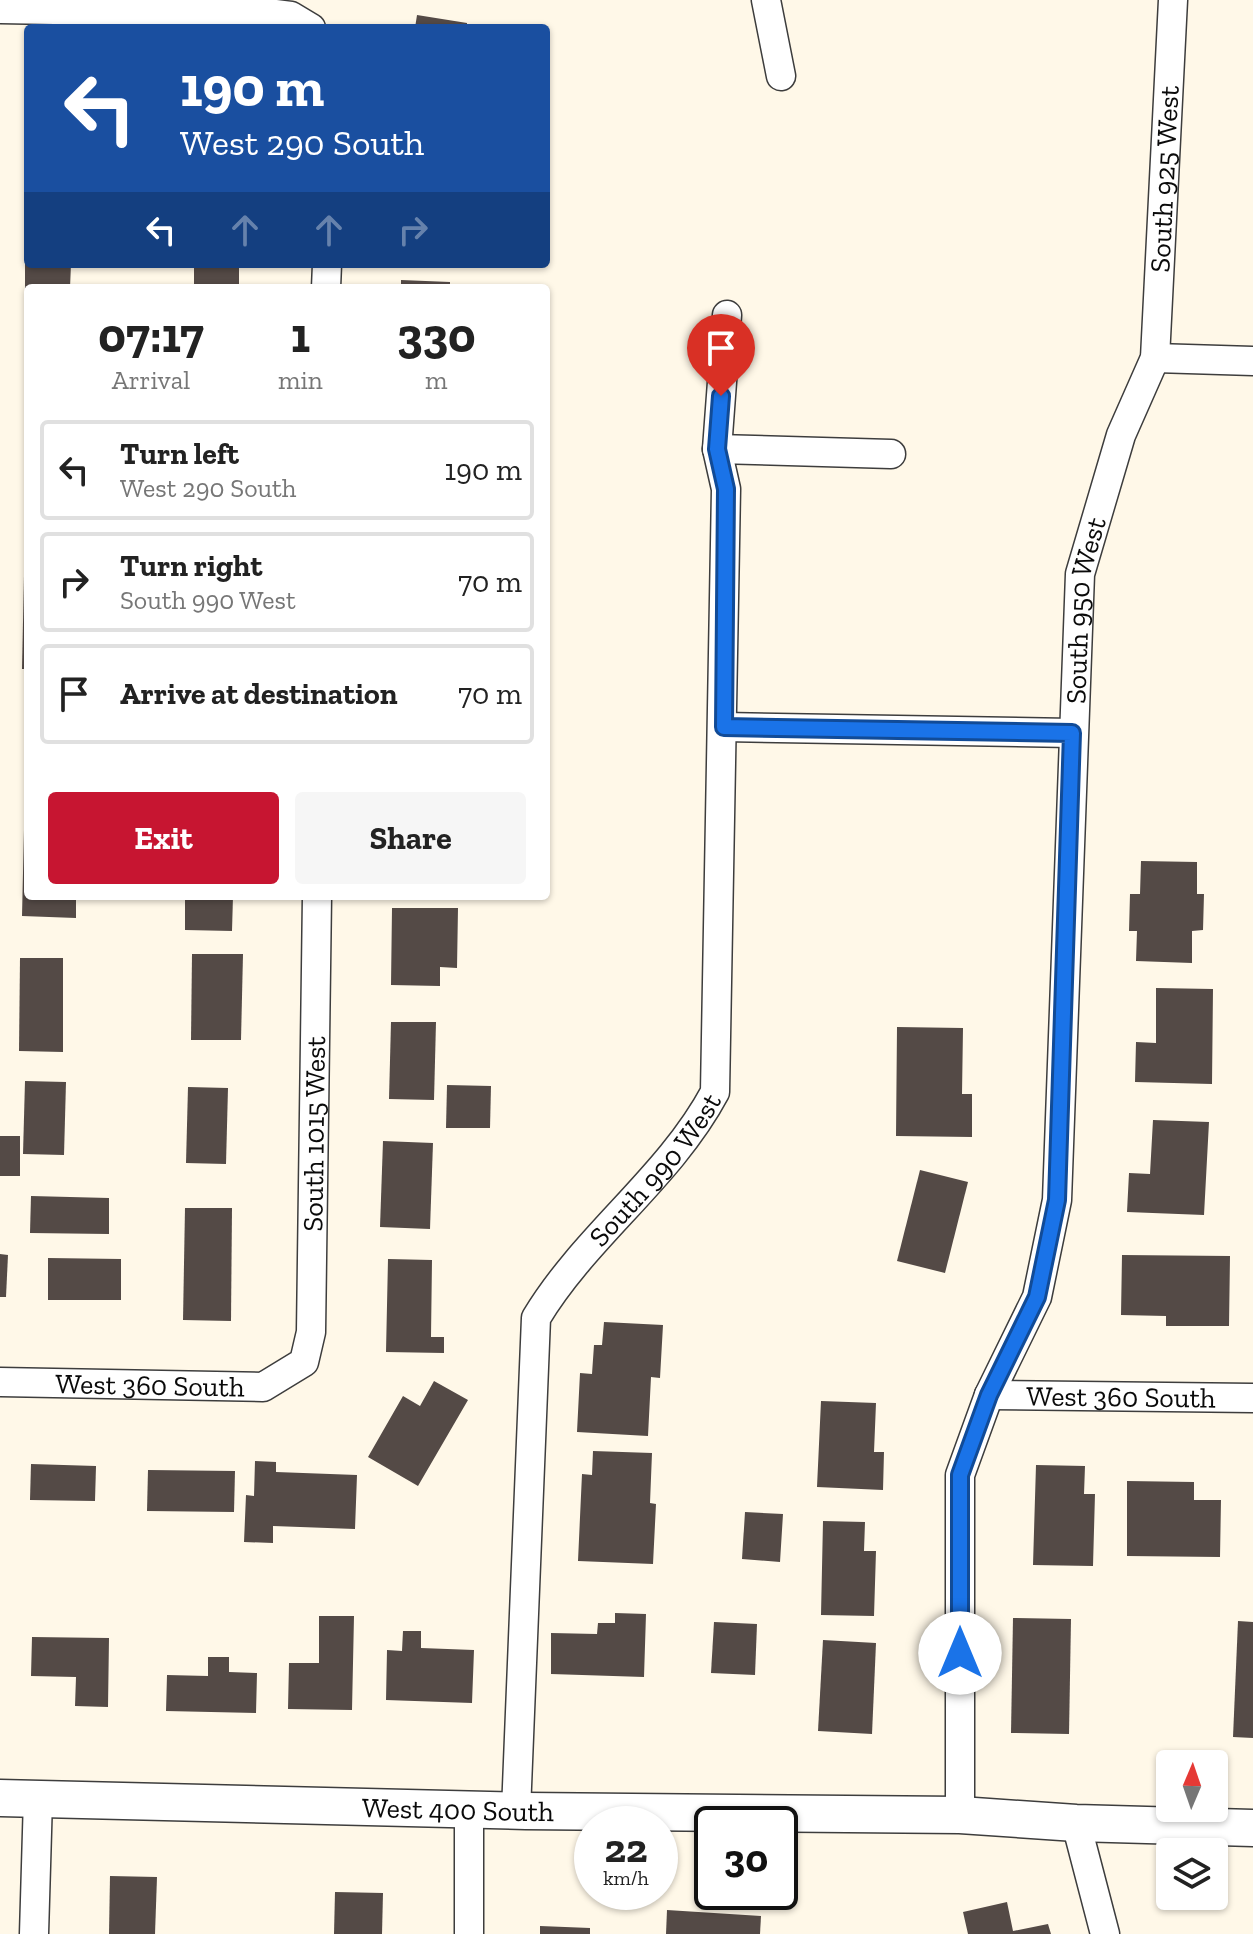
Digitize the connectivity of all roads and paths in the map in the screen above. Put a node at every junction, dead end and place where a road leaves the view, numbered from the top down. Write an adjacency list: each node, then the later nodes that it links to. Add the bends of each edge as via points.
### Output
1 (766, 0): 5 (street)
2 (1173, 0): 7 (street, South 925 West)
3 (0, 9): 4 (street, via 275,14)
4 (304, 24)
5 (781, 76)
6 (727, 315): 9 (street, South 990 West)
7 (1155, 358): 8 (street); 12 (street, South 950 West, via 1121,435 1080,574)
8 (1253, 361)
9 (717, 449): 10 (street); 11 (street, South 990 West, via 726,489)
10 (891, 454)
11 (724, 727): 12 (street); 21 (street, South 990 West, via 715,1092 673,1157 554,1289 536,1318)
12 (1072, 733): 16 (street, South 950 West, via 1057,1200 1037,1297)
13 (317, 900): 14 (street, South 1015 West, via 311,1332 310,1348)
14 (297, 1370): 15 (street, West 360 South, via 263,1387)
15 (0, 1382)
16 (989, 1395): 17 (street, West 360 South); 22 (street, South 950 West, via 960,1475)
17 (1253, 1398)
18 (0, 1798): 19 (street, West 400 South)
19 (38, 1798): 20 (street, West 400 South); 25 (street)
20 (469, 1809): 21 (street, West 400 South); 26 (street)
21 (516, 1811): 22 (street, West 400 South)
22 (960, 1815): 23 (street, West 400 South)
23 (1076, 1823): 24 (street, West 400 South); 27 (street)
24 (1253, 1828)
25 (34, 1934)
26 (469, 1934)
27 (1105, 1934)

